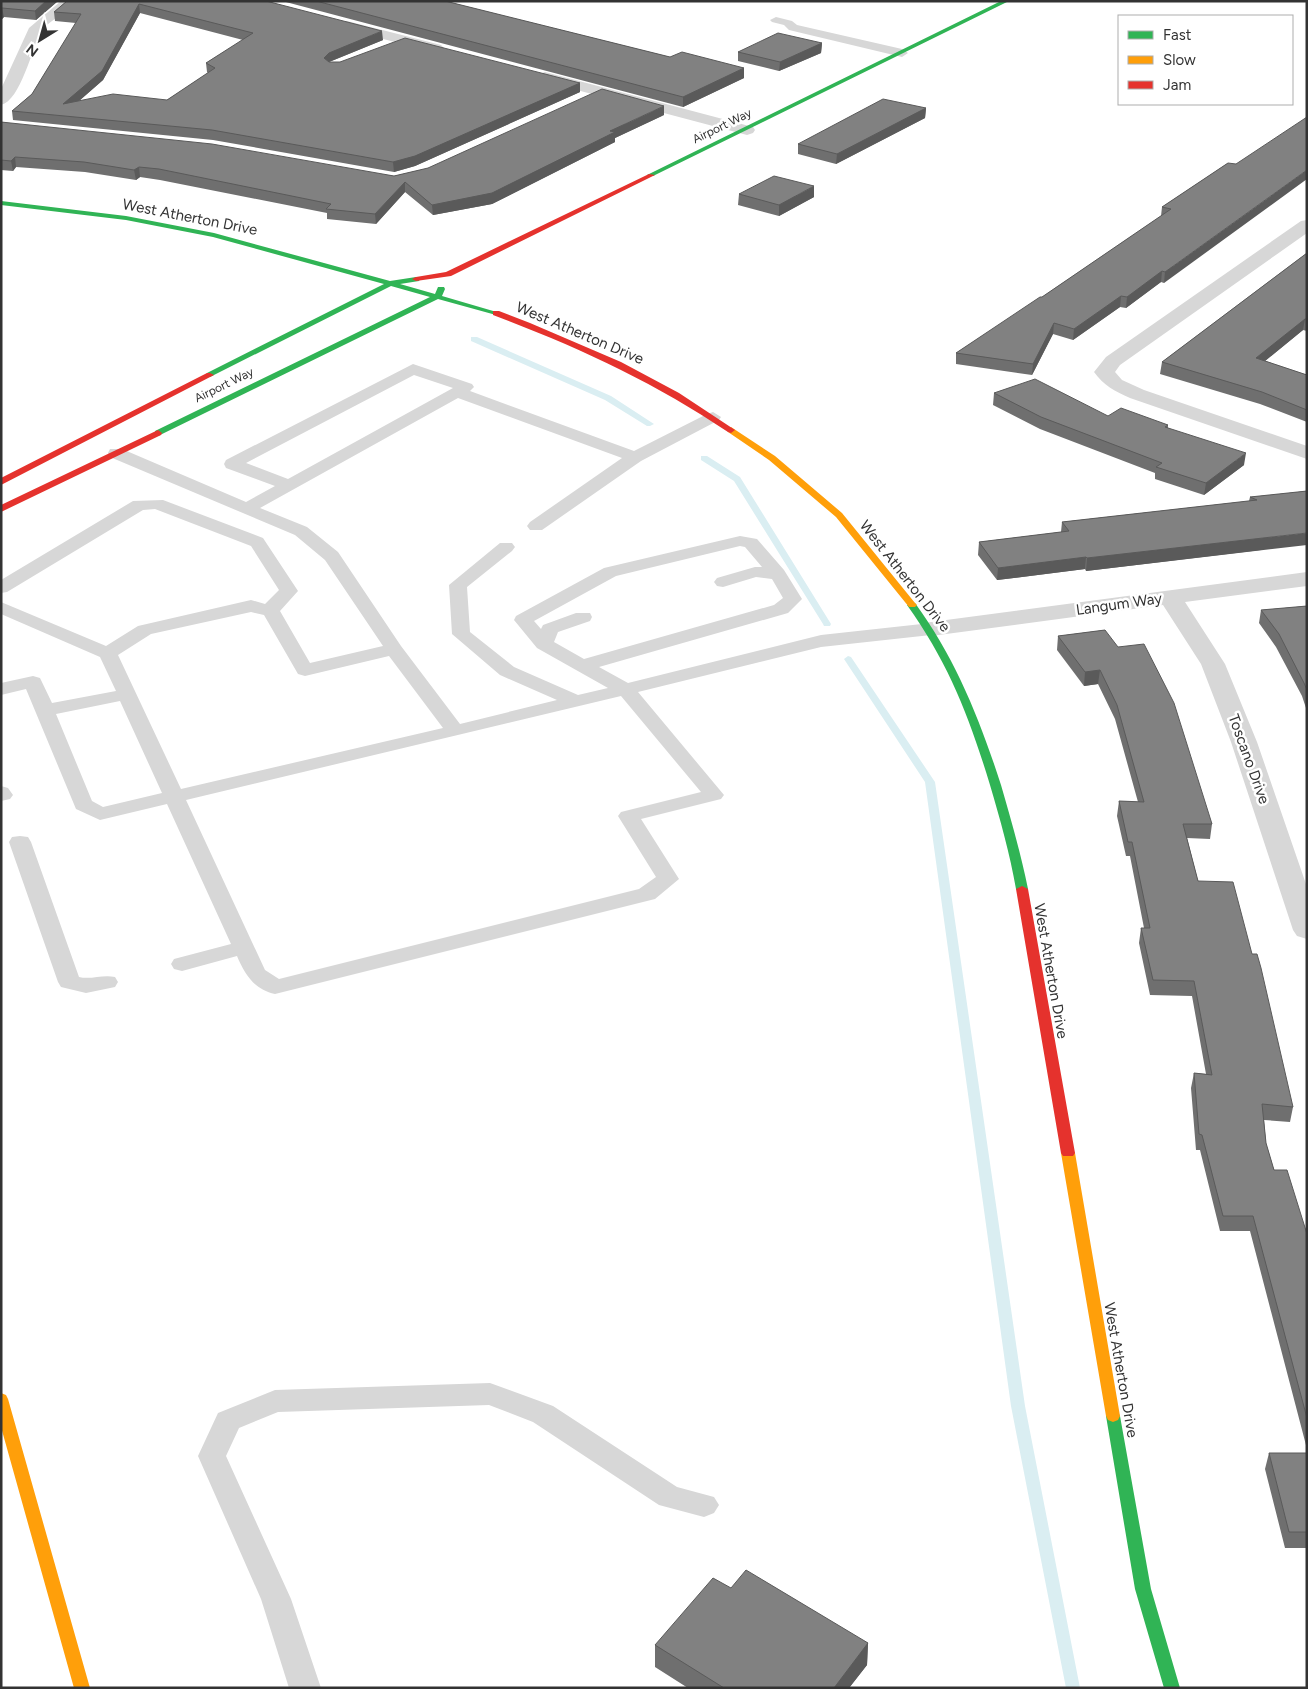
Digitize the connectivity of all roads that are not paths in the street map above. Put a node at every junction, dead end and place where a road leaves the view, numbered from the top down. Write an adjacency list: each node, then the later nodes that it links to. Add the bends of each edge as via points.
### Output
1 (70, 1): 11 (street, via 36,28 7,94)
2 (1006, 1): 8 (main road, Airport Way)
3 (776, 20): 8 (lane, via 793,28)
4 (329, 21): 5 (street)
5 (403, 40): 6 (street); 7 (street)
6 (378, 50)
7 (450, 52)
8 (902, 53): 13 (main road, Airport Way)
9 (526, 72): 10 (street)
10 (602, 91): 12 (street); 13 (street)
11 (1, 100)
12 (575, 103)
13 (747, 130): 16 (main road, Airport Way)
14 (1, 203): 17 (main road, West Atherton Drive, via 126,218 214,235)
15 (1303, 232): 22 (street, via 1113,361 1104,372 1115,384 1137,394)
16 (448, 274): 17 (main road, Airport Way); 18 (main road)
17 (392, 283): 18 (main road, West Atherton Drive); 24 (main road, Airport Way)
18 (437, 297): 20 (main road, West Atherton Drive, via 490,311 561,337 638,373); 21 (main road, Airport Way)
19 (456, 392): 23 (lane); 25 (lane, via 434,399 316,462); 25 (lane, via 466,387 413,369 394,384 299,434 232,464)
20 (713, 417): 23 (lane); 38 (main road, West Atherton Drive, via 772,458 839,515)
21 (116, 453): 26 (lane); 27 (main road, Airport Way)
22 (1307, 454)
23 (635, 457): 28 (lane)
24 (1, 482)
25 (288, 485): 26 (lane)
26 (246, 508): 40 (lane, via 301,531 332,556)
27 (1, 510)
28 (536, 526)
29 (506, 547): 46 (lane, via 458,585 461,634 507,671)
30 (778, 574): 32 (lane, via 755,572); 39 (lane, via 751,543 740,541 610,572 523,620); 42 (lane, via 793,599 781,609)
31 (1307, 579): 34 (street, Langum Way)
32 (723, 582)
33 (1, 588): 36 (lane, via 140,505 157,504 257,542 289,591)
34 (1170, 597): 38 (street, Langum Way); 51 (street, Toscano Drive, via 1213,664 1244,742)
35 (1, 607): 41 (lane)
36 (269, 611): 40 (lane, via 305,670); 41 (lane, via 251,606 145,630)
37 (584, 618): 39 (lane, via 550,629)
38 (931, 629): 44 (lane, via 821,641); 59 (main road, West Atherton Drive, via 978,728 1016,855 1143,1589)
39 (544, 644): 42 (lane)
40 (394, 649): 48 (lane)
41 (109, 654): 45 (lane)
42 (582, 666): 44 (lane)
43 (1, 689): 47 (lane, via 33,682)
44 (625, 689): 46 (lane); 52 (lane, via 714,794 628,816 668,879 647,894 276,986 256,974)
45 (128, 694): 47 (lane); 49 (lane)
46 (574, 700): 48 (lane)
47 (45, 710): 49 (lane, via 83,805 100,814)
48 (455, 731): 49 (lane)
49 (175, 797): 52 (lane)
50 (20, 842): 54 (lane, via 69,982 86,986)
51 (1307, 930)
52 (244, 947): 53 (lane)
53 (182, 964)
54 (107, 982)
55 (1, 1399): 57 (main road)
56 (704, 1505): 58 (lane, via 669,1497 543,1414 490,1394 275,1401 228,1421 212,1456 257,1550 298,1659)
57 (82, 1688)
58 (305, 1688)
59 (1172, 1688)

